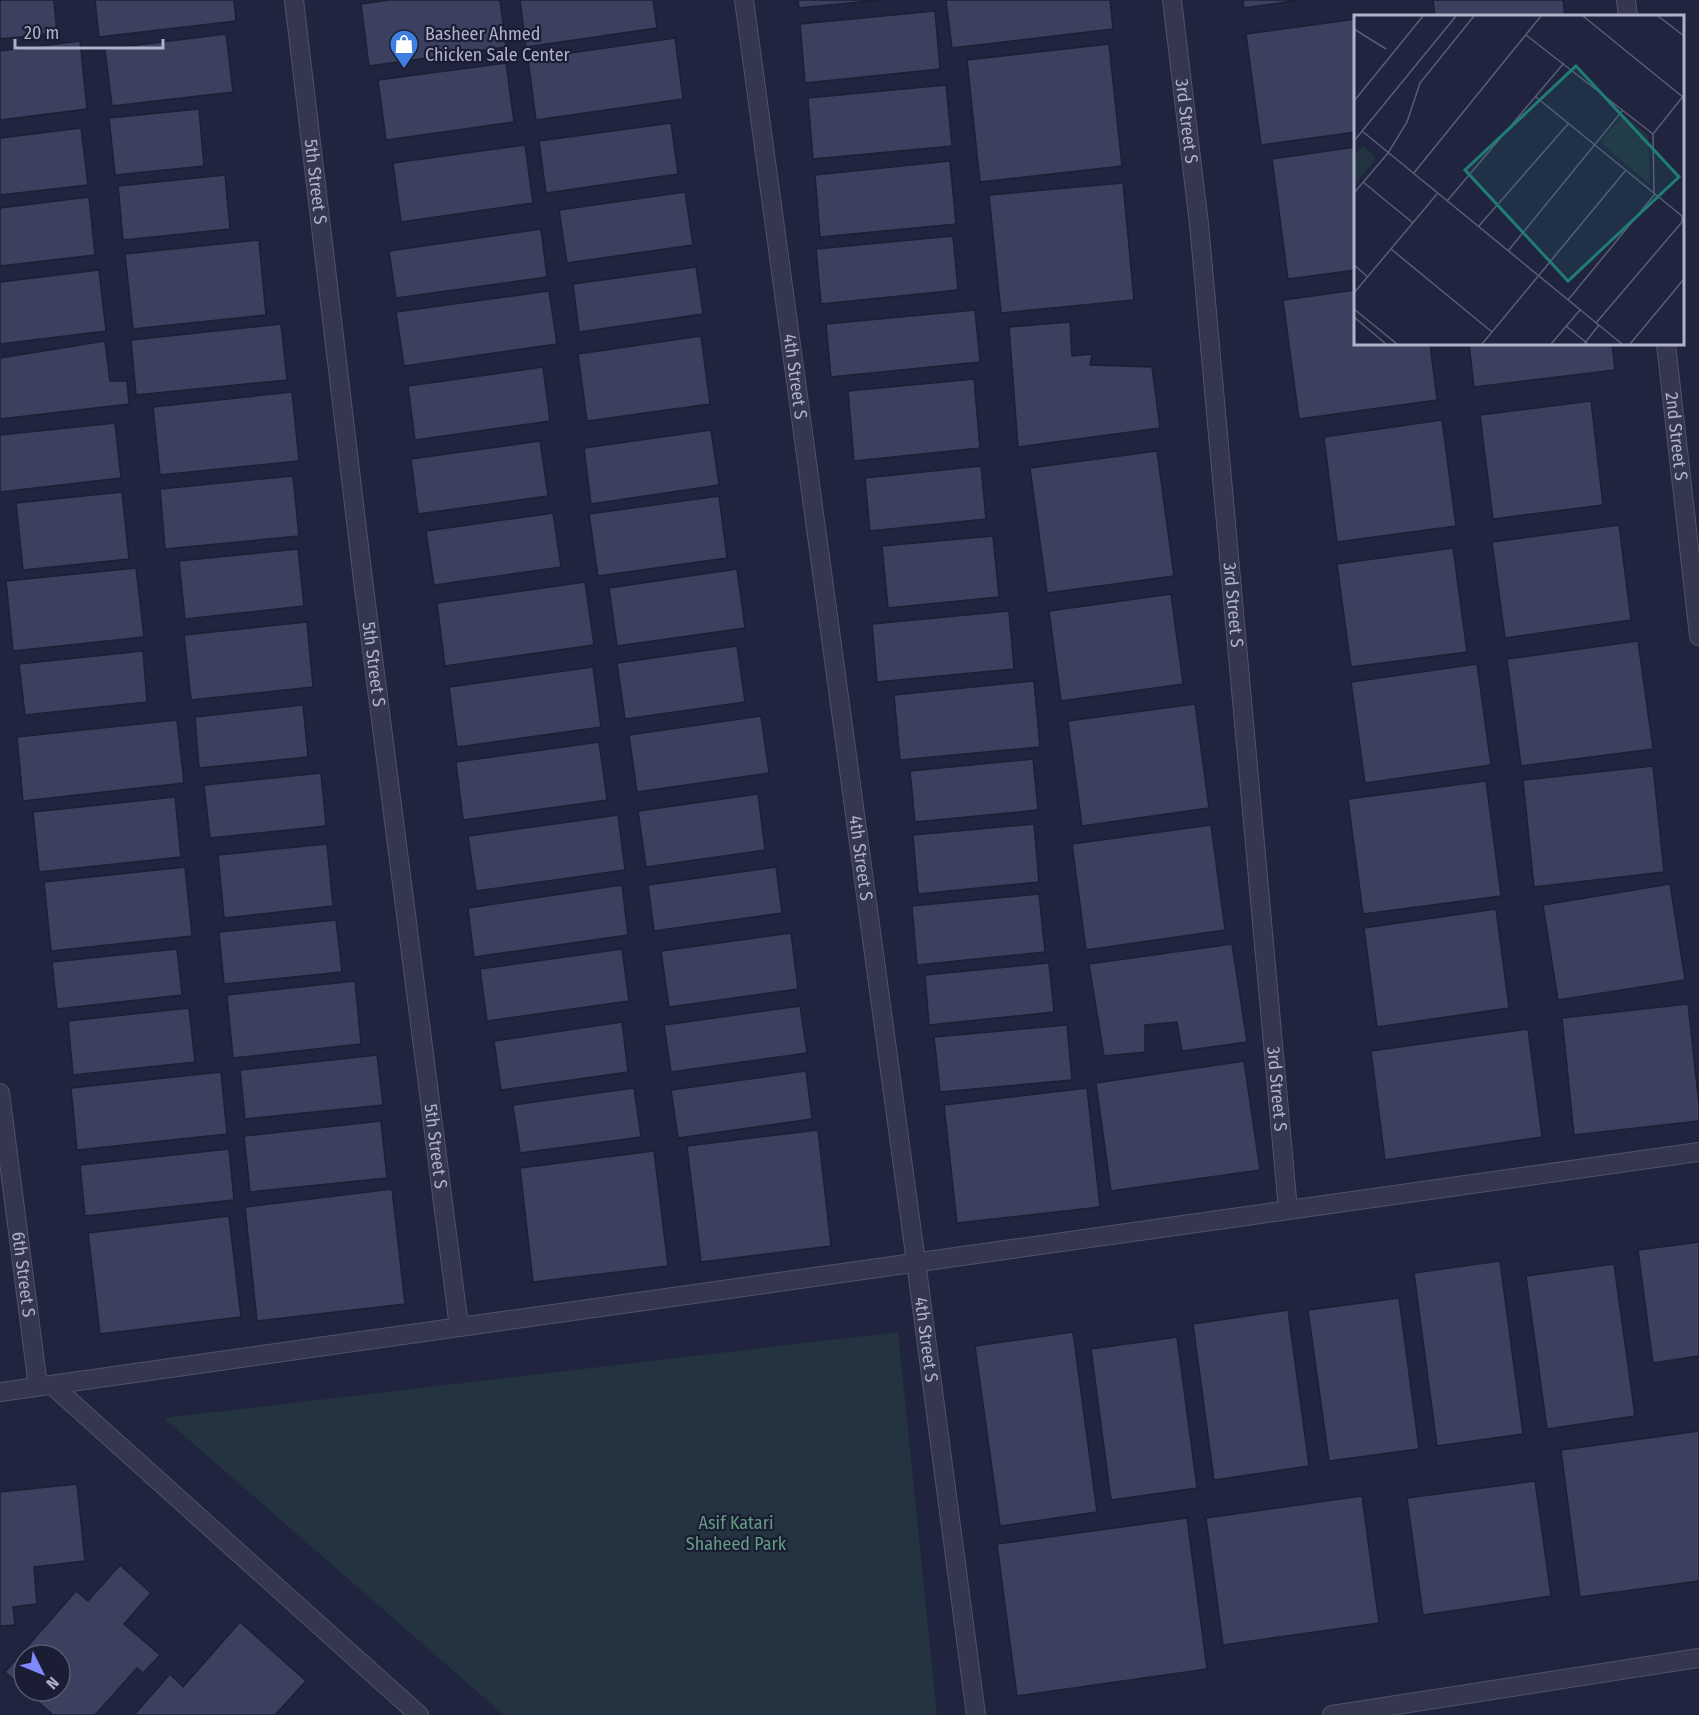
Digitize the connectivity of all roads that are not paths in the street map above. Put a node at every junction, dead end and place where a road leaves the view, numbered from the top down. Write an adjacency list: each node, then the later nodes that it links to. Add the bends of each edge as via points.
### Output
1 (294, 0): 12 (street, 5th Street S)
2 (744, 0): 11 (street, 4th Street S)
3 (1172, 0): 10 (street, 3rd Street S, via 1198,224)
4 (1626, 0): 5 (street)
5 (1628, 15)
6 (1666, 345): 7 (street, 2nd Street S)
7 (1699, 636)
8 (0, 1093): 13 (street, 6th Street S)
9 (1699, 1152): 10 (street)
10 (1288, 1210): 11 (street)
11 (916, 1262): 12 (street); 17 (street, 4th Street S)
12 (459, 1326): 13 (street)
13 (45, 1385): 14 (street); 16 (street)
14 (0, 1392)
15 (1699, 1658): 18 (street)
16 (419, 1715)
17 (975, 1715)
18 (1332, 1715)

